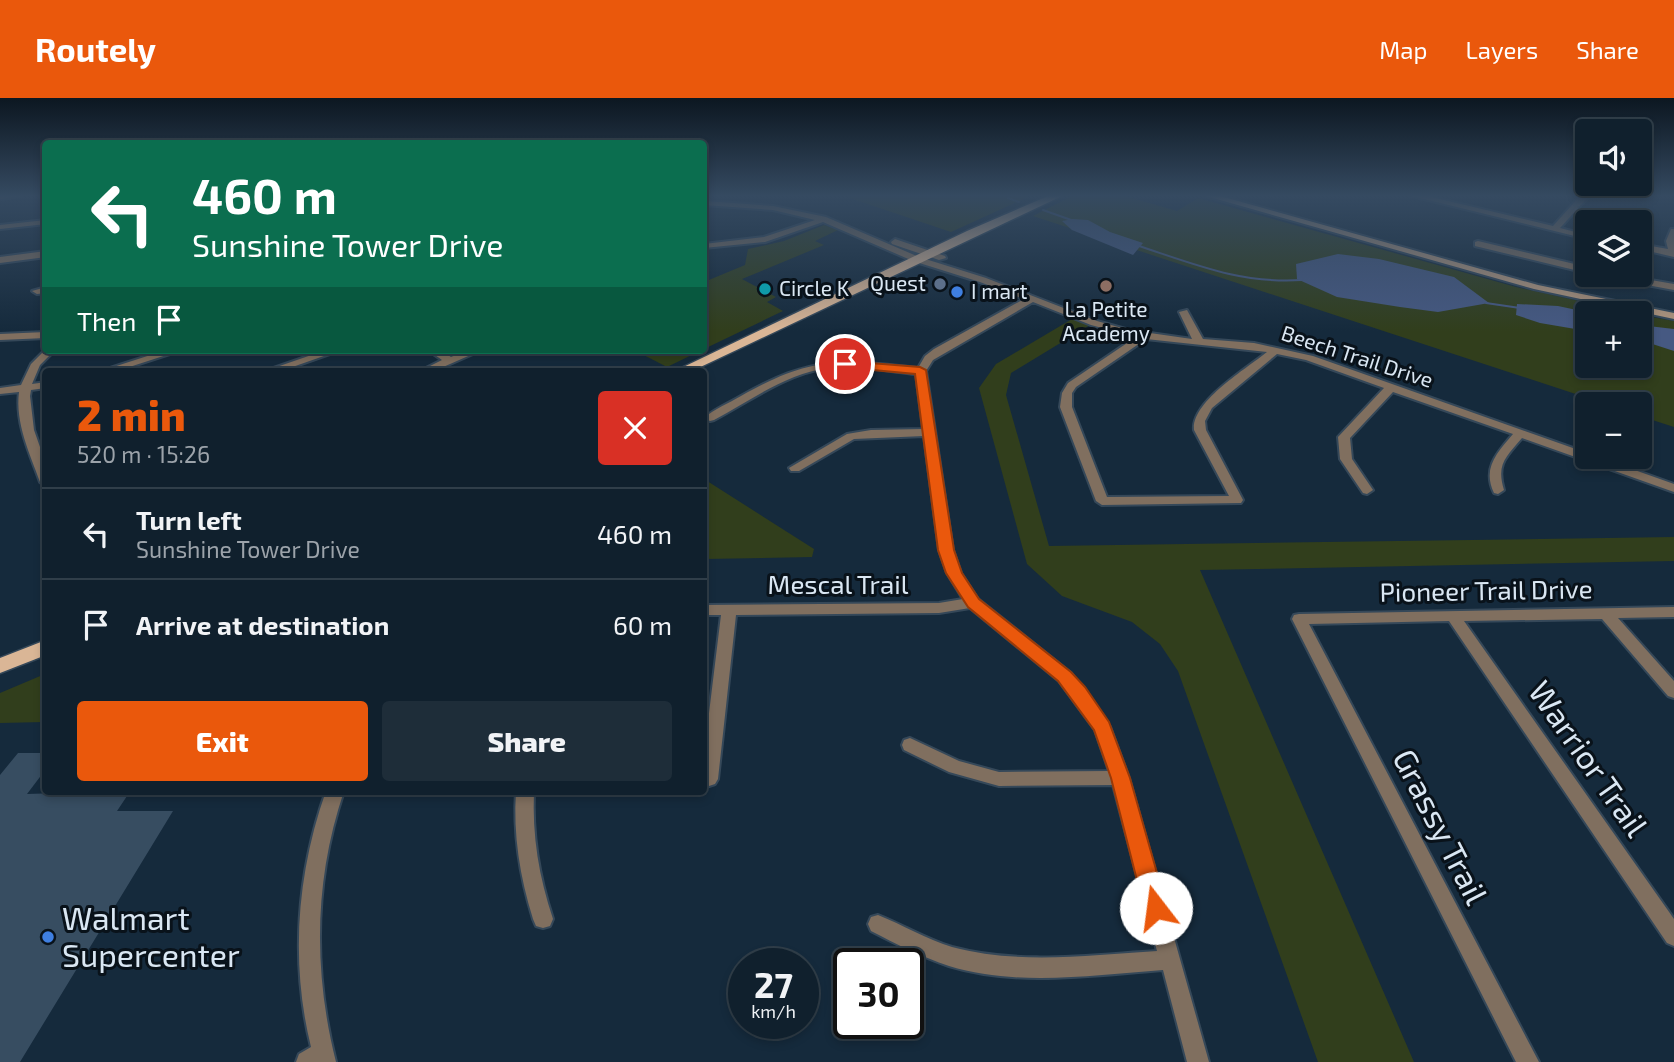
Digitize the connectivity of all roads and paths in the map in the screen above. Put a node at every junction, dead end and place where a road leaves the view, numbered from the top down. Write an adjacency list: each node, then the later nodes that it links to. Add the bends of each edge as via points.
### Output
1 (766, 241): 7 (street)
2 (876, 241): 12 (street, Beech Trail Drive)
3 (889, 241): 9 (street, Beech Trail Drive)
4 (954, 241): 9 (main road)
5 (1372, 241): 20 (main road, via 1537,287)
6 (1478, 244): 14 (street)
7 (707, 246)
8 (1652, 249): 10 (street)
9 (929, 253): 12 (main road); 15 (street, Beech Trail Drive)
10 (1674, 253)
11 (42, 255): 13 (street)
12 (916, 259): 15 (street, Beech Trail Drive); 35 (main road)
13 (0, 260)
14 (1575, 267)
15 (983, 280): 18 (street, Beech Trail Drive)
16 (1652, 283): 17 (street)
17 (1674, 287)
18 (1032, 299): 23 (street, Beech Trail Drive); 36 (street, via 938,351)
19 (1184, 312): 24 (street)
20 (1674, 316)
21 (42, 335): 22 (street)
22 (0, 337)
23 (1144, 337): 24 (street, Beech Trail Drive); 25 (street, via 1080,379 1067,393 1066,407 1102,501 1237,500 1199,421 1207,406)
24 (1199, 342): 25 (street, Beech Trail Drive)
25 (1276, 350): 38 (street, Beech Trail Drive)
26 (44, 354): 39 (street, via 36,360)
27 (163, 354): 32 (street)
28 (324, 354): 33 (street)
29 (439, 354): 31 (street)
30 (467, 354): 31 (street)
31 (450, 361): 34 (street)
32 (116, 368)
33 (280, 368)
34 (432, 368)
35 (688, 368)
36 (920, 370): 41 (street, via 853,365 813,368); 42 (street)
37 (42, 386): 39 (street)
38 (1391, 387): 43 (street, Beech Trail Drive); 47 (street, via 1344,437 1345,460)
39 (25, 388): 40 (street); 44 (street, via 22,416)
40 (0, 391)
41 (710, 418)
42 (929, 432): 45 (street, via 851,436); 49 (street, via 946,550)
43 (1520, 433): 46 (street, Beech Trail Drive); 48 (street, via 1493,468)
44 (40, 446)
45 (794, 468)
46 (1674, 488)
47 (1367, 490)
48 (1498, 490)
49 (973, 603): 51 (street, Mescal Trail, via 939,608); 60 (street, via 1079,692 1102,727)
50 (707, 610): 51 (street, Mescal Trail)
51 (729, 610): 61 (street)
52 (1674, 612): 53 (street, Pioneer Trail Drive)
53 (1606, 614): 54 (street, Pioneer Trail Drive); 58 (street)
54 (1453, 617): 55 (street, Pioneer Trail Drive); 66 (street, Warrior Trail)
55 (1299, 619): 70 (street, Grassy Trail)
56 (42, 649): 57 (main road)
57 (0, 666)
58 (1674, 692)
59 (910, 745): 60 (street, via 956,767 999,779)
60 (1120, 778): 67 (street)
61 (709, 779)
62 (334, 795): 68 (street, via 311,897 309,954)
63 (525, 795): 64 (street, via 524,842)
64 (543, 919)
65 (878, 924): 67 (street, via 938,952 988,964)
66 (1674, 936)
67 (1170, 960): 69 (street)
68 (318, 1059)
69 (1198, 1062)
70 (1528, 1062)

